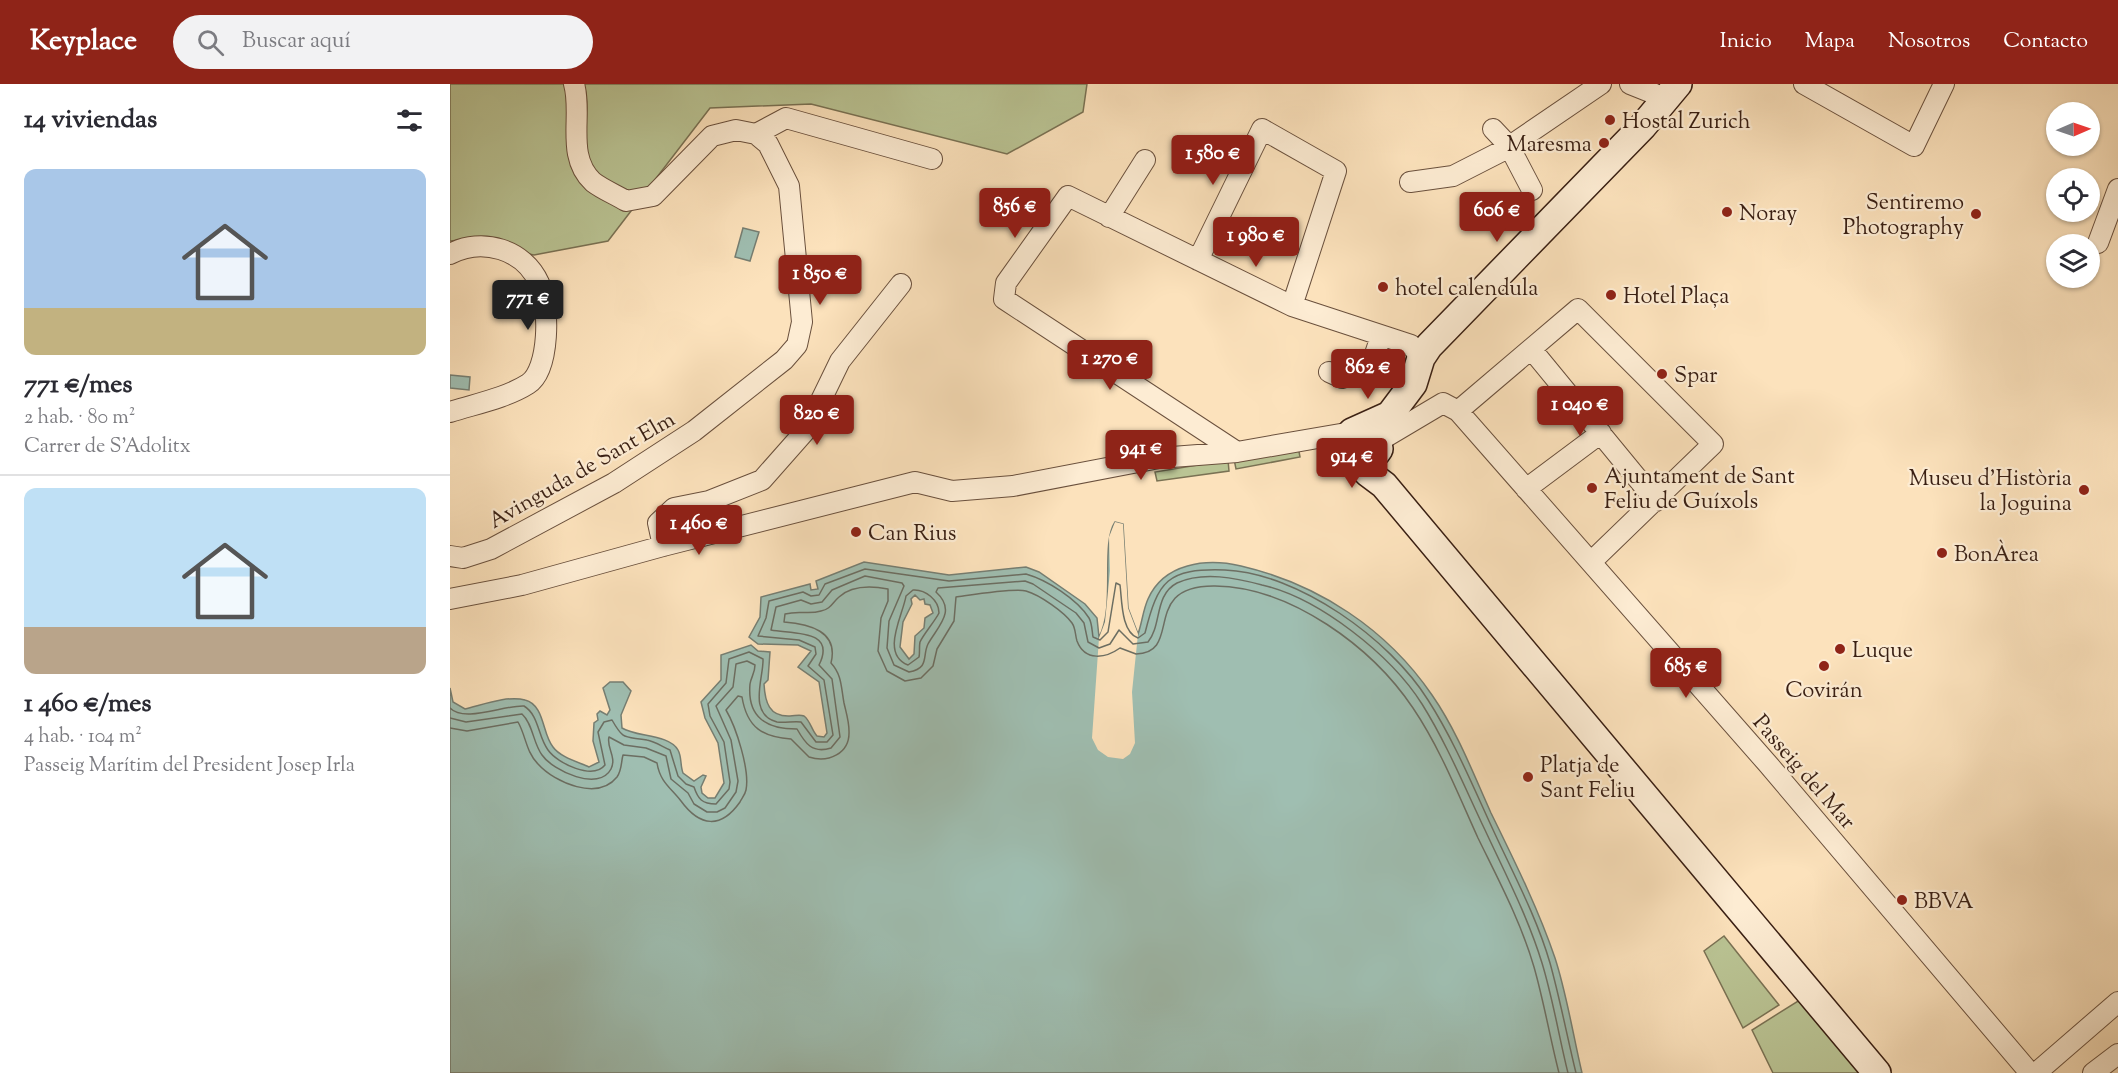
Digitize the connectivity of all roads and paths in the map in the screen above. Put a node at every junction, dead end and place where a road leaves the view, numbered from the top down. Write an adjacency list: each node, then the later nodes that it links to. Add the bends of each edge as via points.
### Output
1 (573, 84): 8 (street, via 577,96 575,133 579,158 593,181 626,201 653,196 712,136 736,130)
2 (1601, 84): 9 (street)
3 (1630, 84): 6 (street)
4 (1804, 84): 5 (street, via 1914,146)
5 (1944, 84)
6 (1665, 93): 23 (main road, via 1643,126)
7 (1493, 129): 9 (street)
8 (756, 134): 10 (street, via 786,118); 33 (street, Avinguda de Sant Elm, via 768,144 789,186 802,322 797,345 784,360 694,431 614,483 491,549 463,558)
9 (1509, 146): 12 (street, via 1452,176); 14 (street)
10 (933, 159)
11 (1145, 160): 15 (street)
12 (1410, 182)
13 (2118, 189): 16 (street)
14 (1532, 190)
15 (1109, 216): 18 (street); 29 (street, via 1068,196 1006,284 1004,299)
16 (2100, 238)
17 (450, 254): 26 (street, via 464,247 486,246 512,253 529,265 541,285 547,331 542,365 530,383)
18 (1198, 260): 20 (street); 20 (street, via 1262,129 1336,171)
19 (902, 284): 32 (street, via 840,361 807,429 762,480 709,501 674,508 658,523)
20 (1292, 306): 21 (street)
21 (1381, 336): 23 (street, via 1411,345); 24 (street, via 1370,369 1342,378)
22 (1532, 350): 25 (street); 27 (street); 31 (street, via 1578,309 1713,444)
23 (1421, 358): 28 (main road, via 1413,384)
24 (1329, 372)
25 (1458, 411): 28 (street, via 1443,402); 30 (street, Passeig del Mar)
26 (450, 412)
27 (1601, 433): 30 (street); 31 (street)
28 (1363, 439): 29 (street); 38 (main road, via 1384,486)
29 (1237, 452): 32 (street, via 1159,458 1013,486 952,491 915,482)
30 (1526, 489): 34 (street, Passeig del Mar)
31 (1656, 501): 34 (street)
32 (663, 546): 35 (street, via 522,585)
33 (450, 556)
34 (1591, 562): 39 (street, Passeig del Mar)
35 (450, 599)
36 (2118, 1002): 40 (street)
37 (2118, 1054): 41 (street)
38 (1877, 1073)
39 (2030, 1073)
40 (2037, 1073)
41 (2093, 1073)

